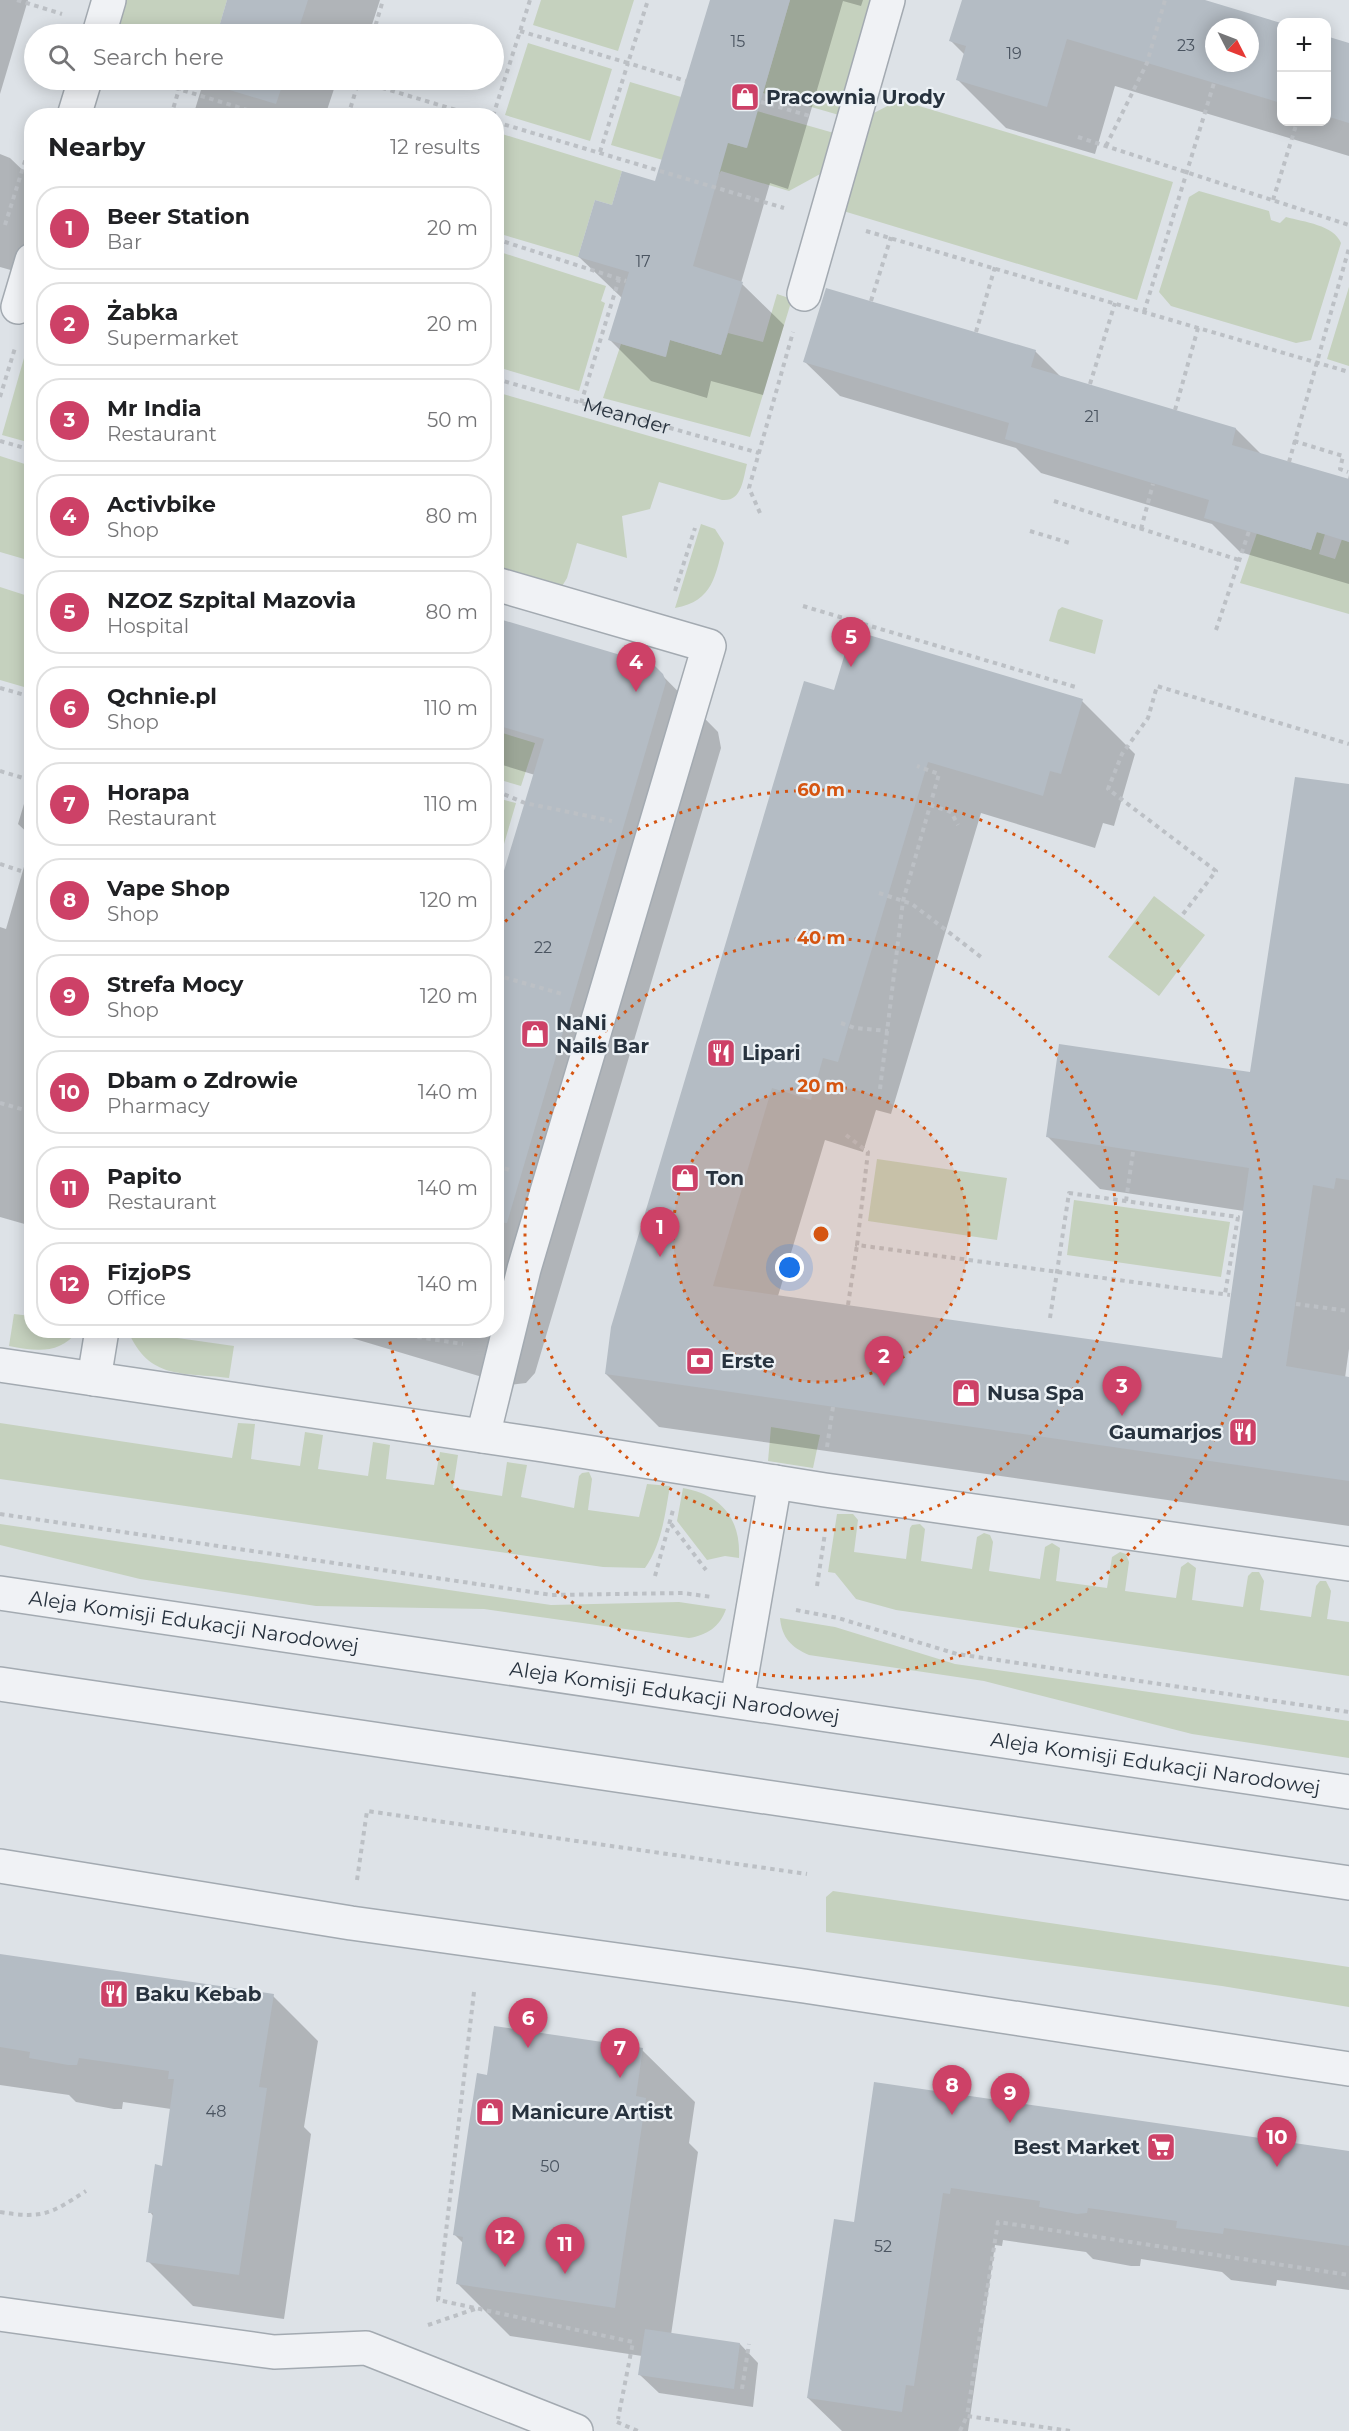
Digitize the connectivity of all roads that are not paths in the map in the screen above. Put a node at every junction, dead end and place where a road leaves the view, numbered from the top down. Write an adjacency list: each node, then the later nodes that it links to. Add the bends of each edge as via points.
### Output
1 (109, 0): 3 (street)
2 (888, 0): 7 (street)
3 (102, 24)
4 (82, 90): 5 (street)
5 (76, 108)
6 (24, 283): 8 (street)
7 (804, 294)
8 (16, 306)
9 (504, 586): 13 (street, via 709,646 524,1269)
10 (101, 1338): 12 (street)
11 (0, 1365): 12 (street)
12 (94, 1379): 13 (street)
13 (483, 1436): 14 (street)
14 (775, 1482): 15 (street); 18 (street)
15 (1349, 1564)
16 (0, 1593): 18 (street, Aleja Komisji Edukacji Narodowej)
17 (0, 1684): 21 (street)
18 (737, 1701): 19 (street, Aleja Komisji Edukacji Narodowej)
19 (1349, 1792)
20 (0, 1866): 22 (street, via 351,1923 804,1986)
21 (1349, 1882)
22 (1349, 2069)
23 (0, 2314): 24 (street, via 274,2352 366,2348)
24 (576, 2431)

